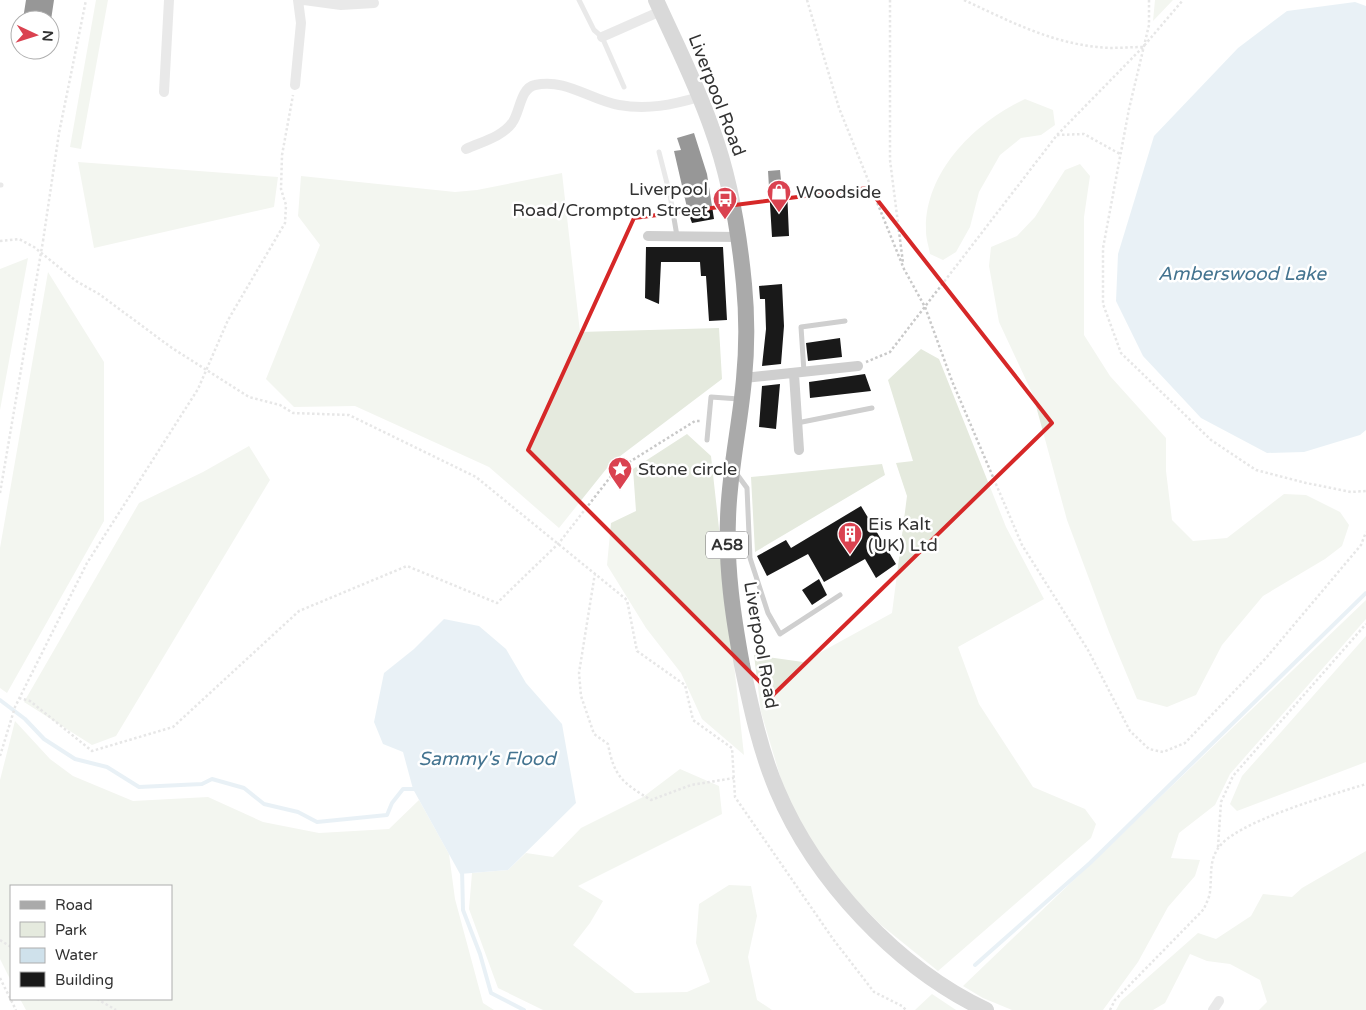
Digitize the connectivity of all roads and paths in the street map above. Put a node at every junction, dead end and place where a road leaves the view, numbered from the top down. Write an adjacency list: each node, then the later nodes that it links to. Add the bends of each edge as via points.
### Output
1 (86, 0): 42 (path, bridge, via 59,133)
2 (169, 0): 17 (street)
3 (298, 0): 15 (street, via 301,23)
4 (304, 0): 11 (street, via 341,5)
5 (579, 0): 13 (lane, via 594,30)
6 (807, 0): 27 (path, via 839,108)
7 (890, 0): 27 (path, via 890,160)
8 (964, 0): 14 (path, via 1026,29 1066,42 1098,48)
9 (1149, 0): 14 (path, via 1149,25)
10 (1183, 0): 14 (path)
11 (374, 3)
12 (658, 6): 13 (street); 18 (main road, Liverpool Road / A58)
13 (602, 37): 16 (lane)
14 (1143, 47): 19 (path); 22 (path)
15 (295, 85): 31 (path, via 282,155 281,188 286,204 286,224 228,320)
16 (624, 87)
17 (164, 92)
18 (699, 97): 20 (street, via 647,109 618,105 553,82 532,85 525,93 514,122 504,132); 25 (main road, Liverpool Road / A58, via 724,166)
19 (1058, 135): 22 (path, via 1084,134); 28 (path)
20 (466, 149)
21 (659, 152): 24 (lane)
22 (1120, 154): 41 (path, via 1104,248 1103,304 1121,353 1211,440 1256,470 1351,492)
23 (648, 236): 24 (street)
24 (677, 236): 25 (street)
25 (738, 237): 33 (main road, Liverpool Road / A58, via 746,322)
26 (0, 241): 31 (path, via 19,239 34,247 76,282 92,289 172,348)
27 (904, 269): 28 (path)
28 (925, 307): 30 (path, via 890,352); 43 (path, via 952,381 1022,545 1088,650 1130,731 1149,749 1163,752 1185,743 1266,658 1361,545)
29 (845, 322): 32 (lane, via 801,327)
30 (858, 366): 32 (street)
31 (208, 369): 44 (path, via 249,397 280,405 293,413 350,415 442,460 476,477); 48 (path, via 87,563)
32 (799, 373): 33 (street); 37 (street)
33 (744, 378): 34 (main road, Liverpool Road / A58)
34 (742, 399): 36 (lane, via 711,397); 40 (main road, Liverpool Road / A58)
35 (872, 408): 37 (lane)
36 (709, 421): 38 (lane); 44 (path, via 695,421 615,471)
37 (797, 423): 39 (street)
38 (707, 440)
39 (799, 450)
40 (733, 469): 46 (lane, via 747,488 750,558 768,613 780,634); 59 (main road, Liverpool Road / A58, via 728,517 731,602 755,722 787,813 831,880 870,926 917,966)
41 (1366, 491)
42 (0, 494)
43 (1366, 532)
44 (559, 543): 45 (path); 48 (path, via 497,603 407,566 299,611 173,726 92,751 30,702)
45 (595, 573): 50 (path, via 627,600 637,651 685,685 693,720 732,748); 50 (path, via 579,673 581,696 594,734 608,744 612,766 630,787 651,800 691,785)
46 (840, 595)
47 (1366, 624): 52 (path, via 1233,776 1221,802)
48 (19, 698): 49 (path)
49 (0, 756)
50 (734, 778): 58 (path, via 735,797 833,939 874,992)
51 (1366, 784): 52 (path, via 1277,813 1242,830)
52 (1218, 848): 60 (path, via 1211,866 1210,892 1204,909 1115,1000)
53 (0, 978): 54 (path)
54 (10, 998)
55 (99, 1000): 57 (path)
56 (1219, 1001): 61 (street)
57 (116, 1010)
58 (906, 1010)
59 (986, 1010)
60 (1110, 1010)
61 (1213, 1010)

